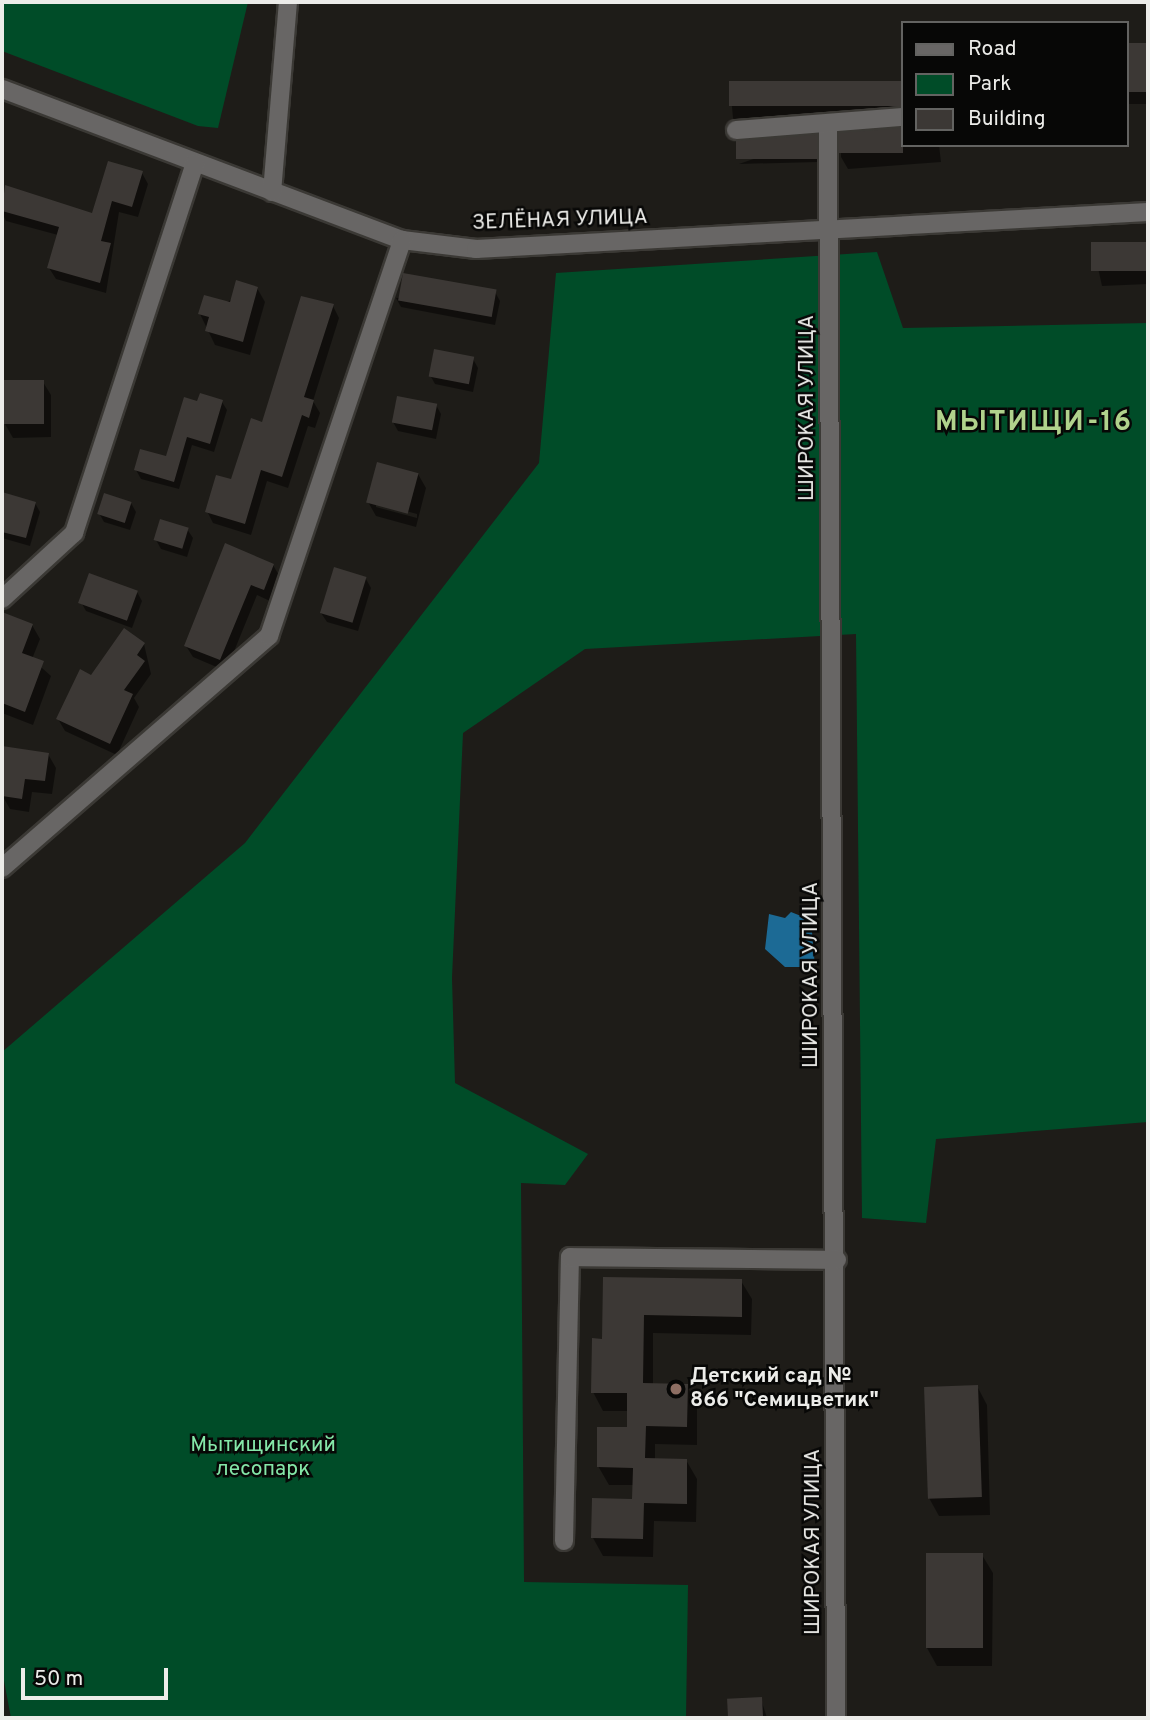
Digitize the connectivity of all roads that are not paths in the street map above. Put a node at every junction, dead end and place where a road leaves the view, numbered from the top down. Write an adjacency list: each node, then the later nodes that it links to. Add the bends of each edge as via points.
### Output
1 (288, 2): 7 (street)
2 (2, 89): 6 (street, ЗЕЛЁНАЯ УЛИЦА)
3 (902, 117): 4 (street)
4 (828, 123): 5 (street); 9 (street, ШИРОКАЯ УЛИЦА)
5 (736, 130)
6 (194, 163): 7 (street, ЗЕЛЁНАЯ УЛИЦА); 11 (street, via 74,533)
7 (272, 192): 10 (street, ЗЕЛЁНАЯ УЛИЦА)
8 (1148, 212): 9 (street, ЗЕЛЁНАЯ УЛИЦА)
9 (830, 232): 10 (street, ЗЕЛЁНАЯ УЛИЦА, via 476,249); 13 (street, ШИРОКАЯ УЛИЦА)
10 (402, 240): 12 (street, via 269,636)
11 (2, 599)
12 (2, 868)
13 (837, 1260): 14 (street, via 570,1257); 15 (street, ШИРОКАЯ УЛИЦА)
14 (564, 1541)
15 (836, 1718)

